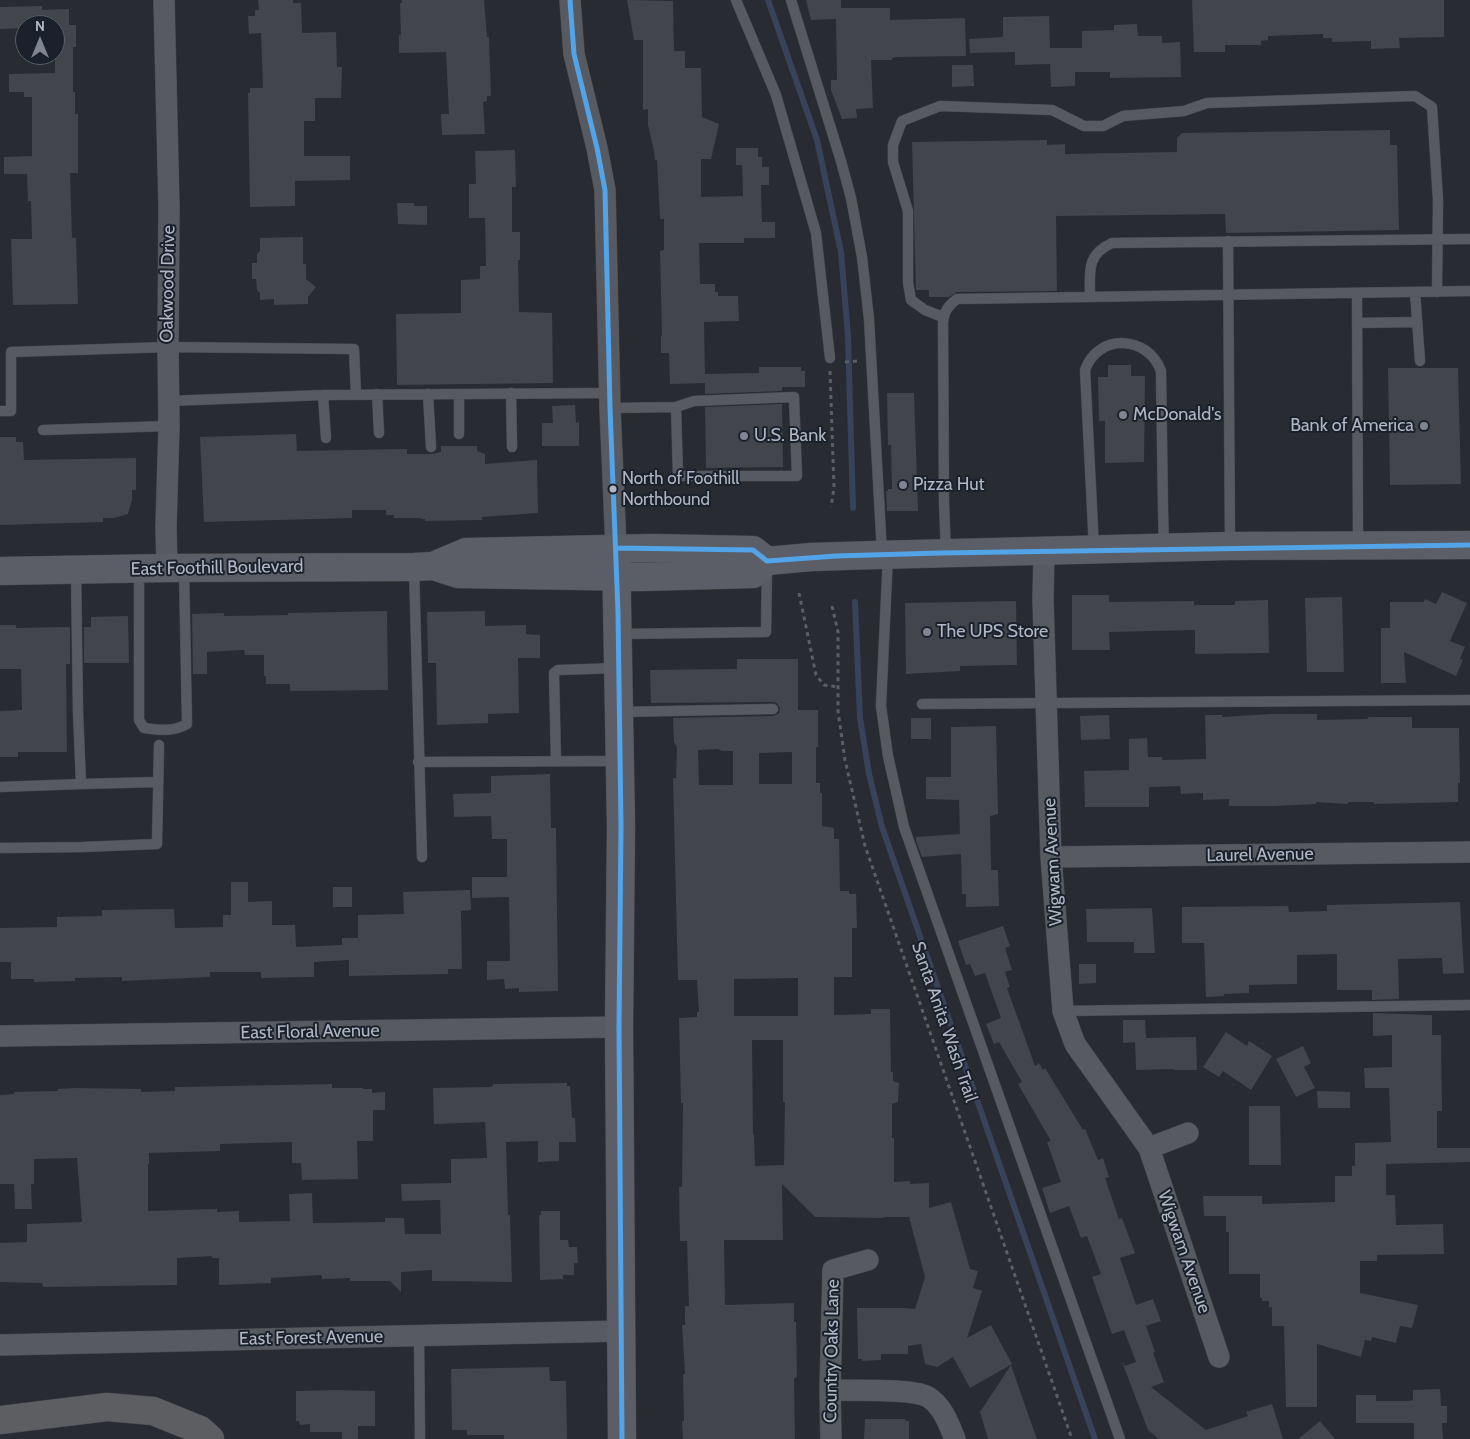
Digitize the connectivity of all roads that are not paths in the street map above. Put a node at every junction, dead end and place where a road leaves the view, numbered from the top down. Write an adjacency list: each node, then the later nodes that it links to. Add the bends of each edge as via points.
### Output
1 (164, 0): 17 (street, Oakwood Drive, via 169,207)
2 (570, 0): 28 (street, via 574,54 605,190)
3 (736, 0): 19 (lane, via 776,95 816,233)
4 (791, 0): 46 (lane, via 851,198 862,258 869,319 867,360)
5 (1439, 239): 6 (lane); 7 (lane); 10 (lane); 14 (lane, via 1432,107 1414,96 1207,103 1184,111 1122,116 1103,126 1084,126 1052,110 940,106 902,121 893,145 893,162 908,211 908,282 912,300 925,310)
6 (1470, 239)
7 (1228, 241): 12 (lane); 13 (lane, via 1112,243 1100,248 1094,256)
8 (1470, 291): 10 (lane)
9 (1415, 292): 10 (lane); 11 (lane); 15 (lane)
10 (1437, 292)
11 (1356, 293): 12 (lane); 16 (lane)
12 (1229, 295): 13 (lane); 40 (lane)
13 (1090, 297): 14 (lane, via 957,299 948,306)
14 (944, 317): 45 (lane)
15 (1417, 322): 16 (lane); 20 (lane)
16 (1357, 323): 39 (lane)
17 (168, 348): 18 (lane); 26 (lane, via 354,349); 27 (street, Oakwood Drive)
18 (5, 352): 30 (lane, via 11,411)
19 (833, 360)
20 (1420, 361)
21 (511, 393): 24 (lane); 28 (lane); 37 (lane)
22 (377, 394): 23 (lane); 26 (lane); 33 (lane)
23 (428, 394): 24 (lane); 36 (lane)
24 (459, 394): 34 (lane)
25 (323, 395): 26 (lane); 27 (lane); 35 (lane)
26 (356, 395)
27 (169, 401): 31 (street, Oakwood Drive)
28 (610, 401): 29 (lane); 41 (street)
29 (676, 407): 29 (lane, via 678,476 797,476 794,397 694,401)
30 (0, 411)
31 (169, 426): 32 (lane); 50 (street, Oakwood Drive, via 166,528)
32 (43, 430)
33 (378, 433)
34 (459, 434)
35 (326, 438)
36 (431, 447)
37 (512, 447)
38 (1470, 544): 39 (main road, East Foothill Boulevard)
39 (1358, 545): 40 (main road, East Foothill Boulevard)
40 (1230, 546): 42 (main road, East Foothill Boulevard)
41 (616, 548): 47 (main road, East Foothill Boulevard, via 754,550); 48 (main road, East Foothill Boulevard, via 466,552); 53 (main road)
42 (1164, 548): 43 (main road, East Foothill Boulevard); 43 (lane, via 1162,371 1151,354 1138,345 1110,344 1096,352 1085,370)
43 (1094, 549): 44 (main road, East Foothill Boulevard)
44 (1044, 551): 45 (main road, East Foothill Boulevard); 57 (street, Wigwam Avenue)
45 (946, 553): 46 (main road, East Foothill Boulevard)
46 (882, 554): 47 (main road, East Foothill Boulevard, bridge); 90 (lane, via 881,706 904,827)
47 (768, 561): 53 (main road, East Foothill Boulevard, via 753,574); 54 (lane, via 766,632)
48 (424, 566): 50 (main road, East Foothill Boulevard); 53 (main road, East Foothill Boulevard, via 458,574); 64 (lane)
49 (139, 568): 50 (main road, East Foothill Boulevard); 50 (lane, via 139,720 144,728 162,731 177,730 187,724); 51 (main road, East Foothill Boulevard)
50 (176, 568)
51 (76, 570): 52 (main road, East Foothill Boulevard); 66 (lane)
52 (0, 571)
53 (618, 576): 54 (main road)
54 (618, 634): 55 (main road)
55 (618, 668): 60 (main road); 62 (lane, via 558,670 554,673)
56 (1470, 700): 57 (lane)
57 (1046, 703): 58 (lane); 71 (street, Wigwam Avenue)
58 (922, 704)
59 (773, 709): 60 (lane)
60 (619, 712): 63 (main road)
61 (159, 745): 65 (lane)
62 (556, 761): 63 (lane); 64 (lane)
63 (620, 761): 74 (main road)
64 (418, 762): 70 (lane)
65 (158, 782): 66 (lane); 68 (lane, via 157,844)
66 (81, 784): 67 (lane)
67 (0, 787)
68 (0, 848)
69 (1470, 852): 71 (street, Laurel Avenue)
70 (422, 857)
71 (1051, 857): 73 (street, Wigwam Avenue)
72 (1470, 1004): 73 (lane)
73 (1062, 1012): 77 (street, Wigwam Avenue, via 1075,1044)
74 (619, 1027): 75 (street, East Floral Avenue); 79 (main road)
75 (0, 1036)
76 (1188, 1133): 77 (street)
77 (1149, 1148): 82 (street, Wigwam Avenue)
78 (868, 1260): 83 (street, Country Oaks Lane, via 833,1270)
79 (622, 1331): 80 (street, East Forest Avenue); 87 (main road)
80 (419, 1335): 81 (street, East Forest Avenue); 86 (lane)
81 (0, 1345)
82 (1220, 1357)
83 (830, 1390): 88 (street, Country Oaks Lane); 89 (street, via 903,1392 927,1396 942,1410)
84 (0, 1420): 85 (highway, via 107,1407 144,1410 200,1430)
85 (210, 1439)
86 (420, 1439)
87 (622, 1439)
88 (831, 1439)
89 (955, 1439)
90 (1120, 1439)

